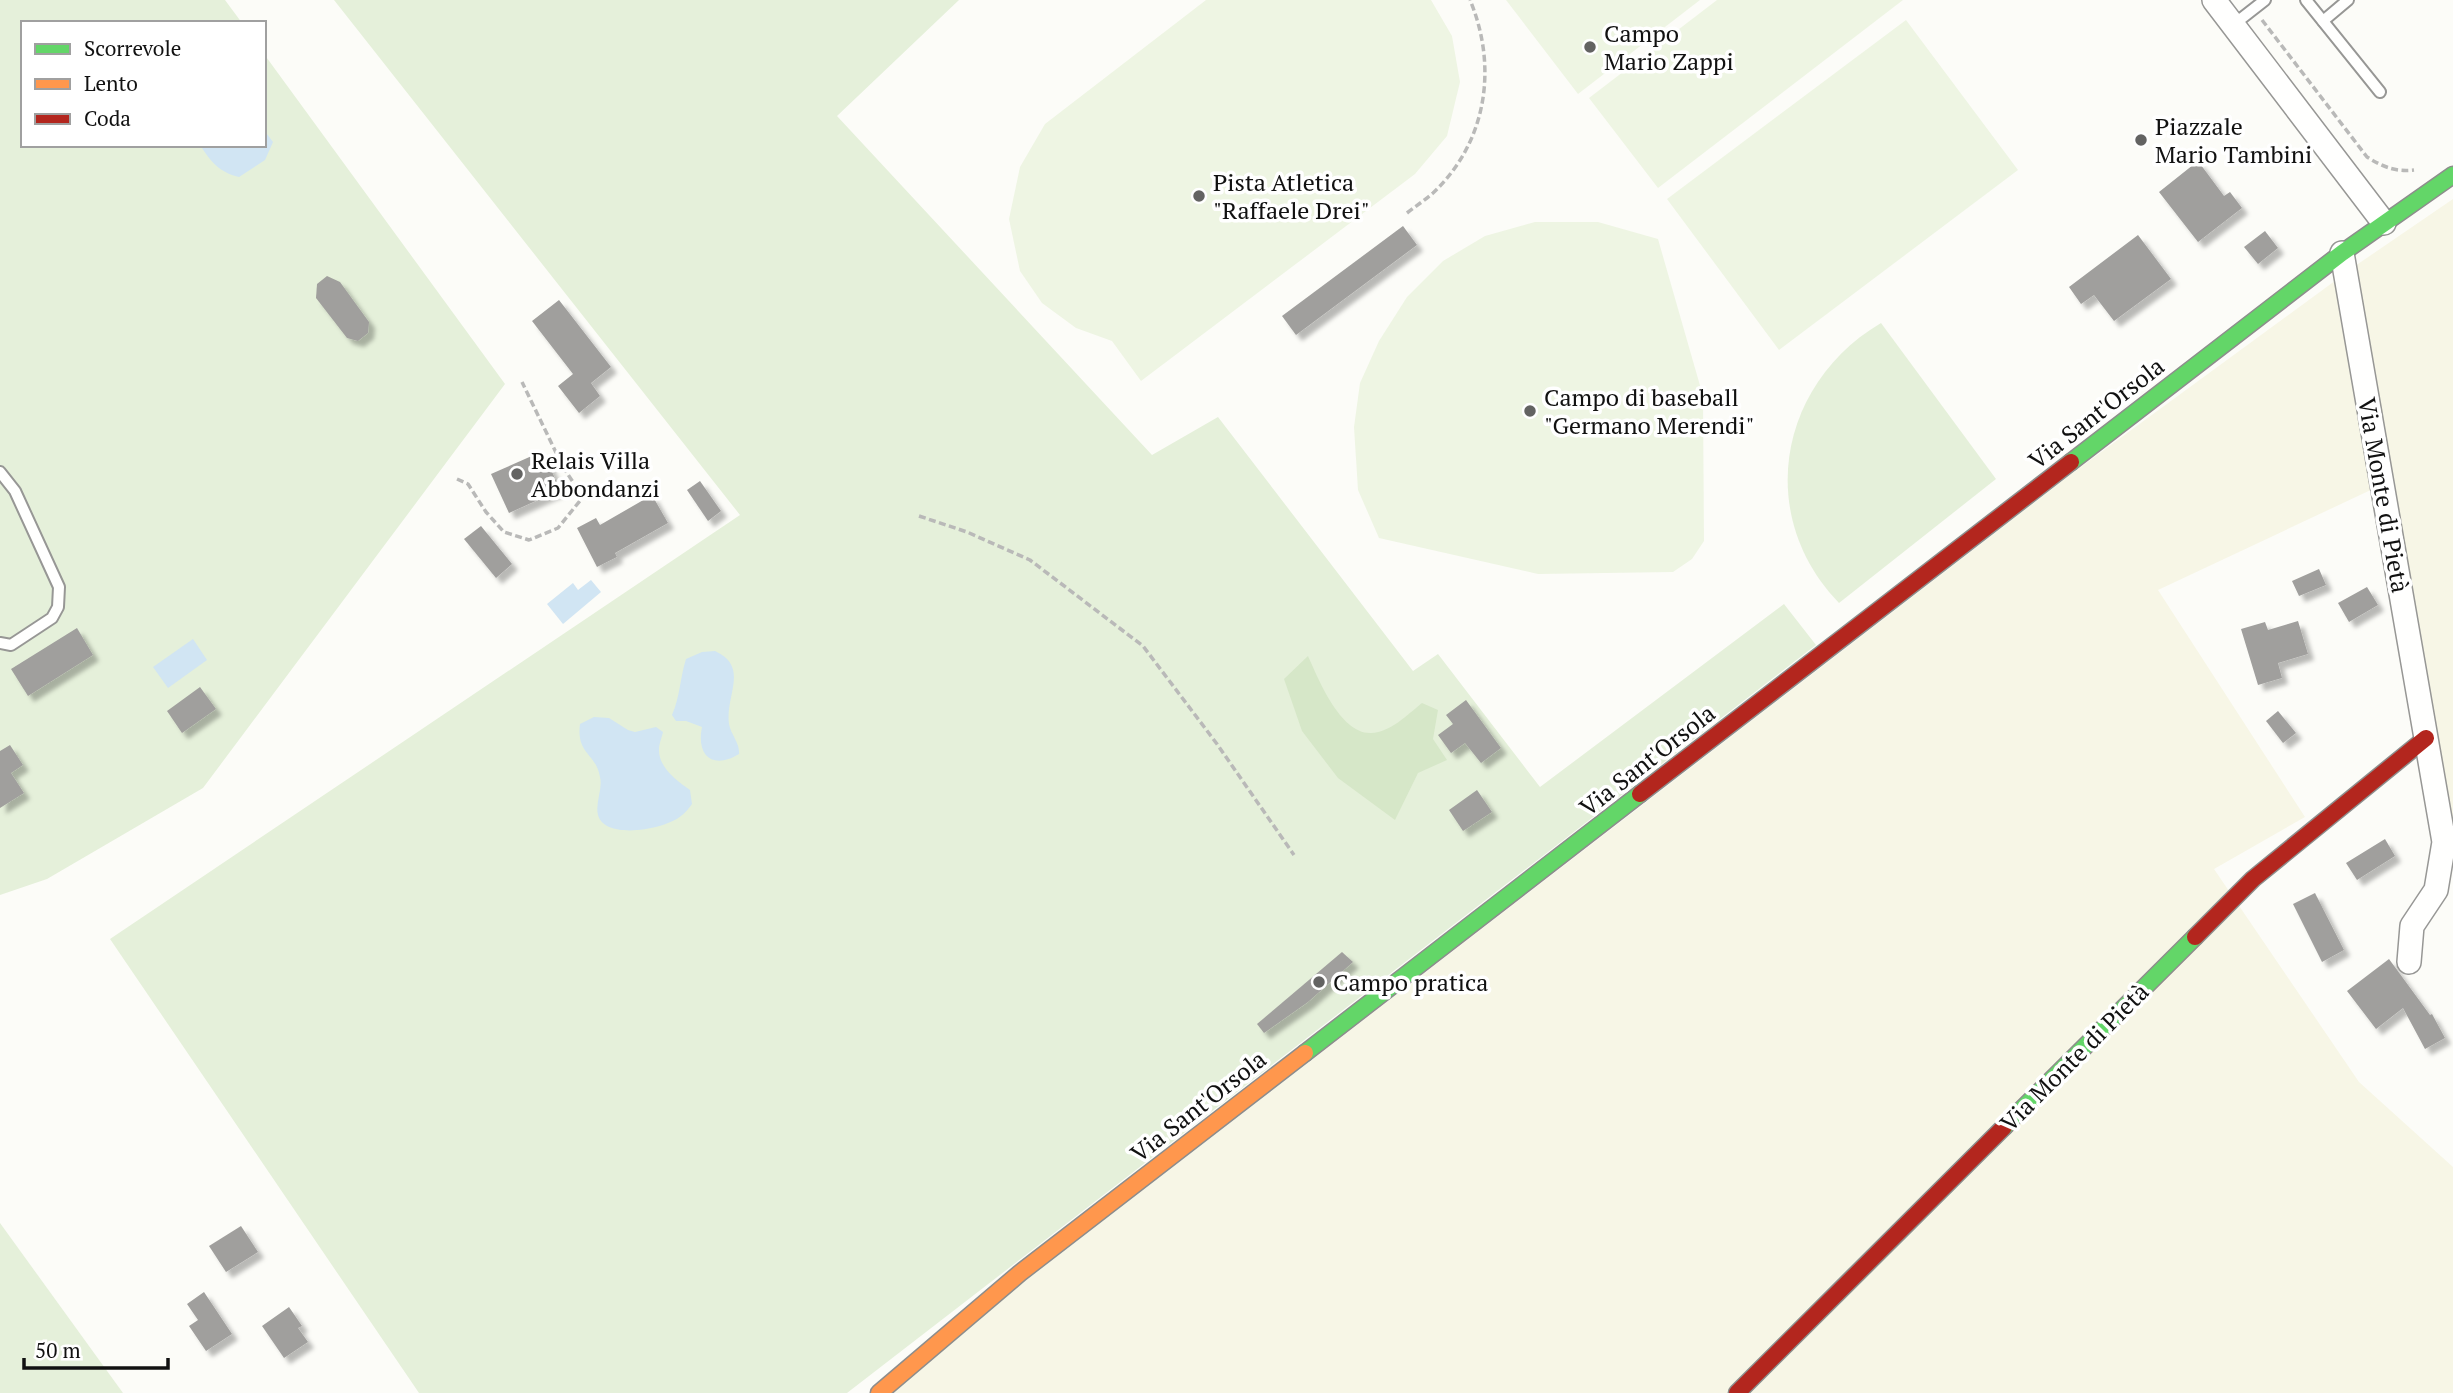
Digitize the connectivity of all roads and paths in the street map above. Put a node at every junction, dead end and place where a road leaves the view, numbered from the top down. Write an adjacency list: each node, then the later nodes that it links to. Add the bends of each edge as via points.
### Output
1 (1470, 0): 12 (path, via 1487,70 1483,105 1452,171)
2 (2214, 0): 8 (street)
3 (2265, 0): 6 (lane)
4 (2306, 0): 7 (lane)
5 (2348, 0): 7 (lane)
6 (2254, 9): 8 (lane); 10 (path, via 2367,158 2398,171)
7 (2323, 21): 9 (lane)
8 (2233, 25): 13 (street)
9 (2379, 92)
10 (2423, 169)
11 (2453, 175): 13 (street, Via Sant'Orsola)
12 (1407, 213)
13 (2384, 223): 14 (street, Via Sant'Orsola)
14 (2342, 253): 20 (street, Via Monte di Pietà); 23 (street, Via Sant'Orsola, via 1020,1273)
15 (522, 382): 17 (path, via 563,467 583,496 558,528 529,540 504,532 468,484)
16 (0, 472): 19 (lane, via 15,491 59,587 52,618 11,645)
17 (457, 479)
18 (919, 516): 21 (path, via 1030,560 1143,646)
19 (0, 643)
20 (2426, 738): 22 (street, Via Monte di Pietà, via 2444,842 2436,890 2412,926); 24 (street, Via Monte di Pietà, via 2253,879)
21 (1294, 855)
22 (2409, 962)
23 (879, 1393)
24 (1737, 1393)

